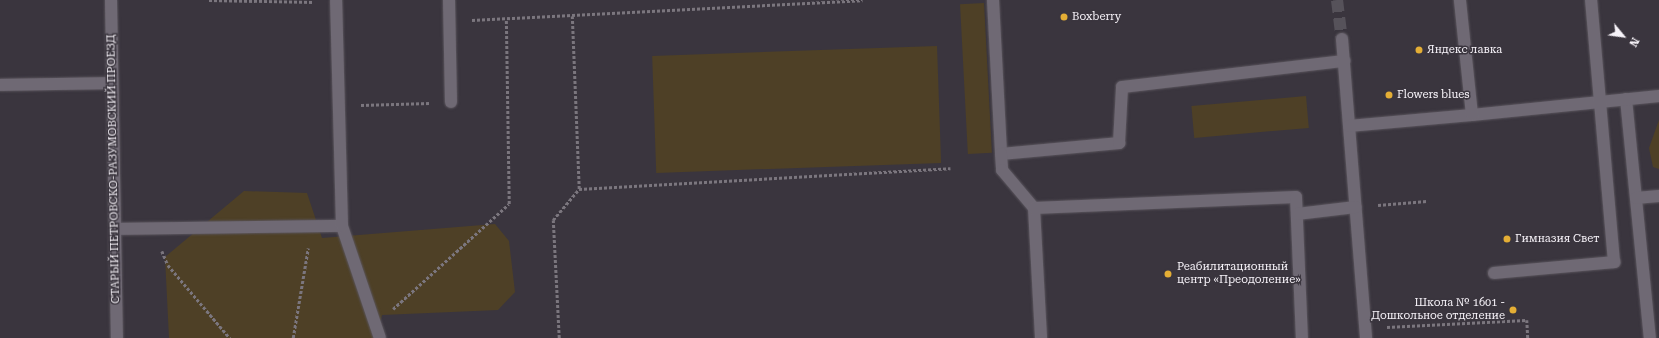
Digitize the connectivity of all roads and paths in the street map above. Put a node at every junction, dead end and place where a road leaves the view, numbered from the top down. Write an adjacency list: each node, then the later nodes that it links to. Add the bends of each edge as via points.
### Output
1 (111, 0): 14 (street, СТАРЫЙ ПЕТРОВСКО-РАЗУМОВСКИЙ ПРОЕЗД)
2 (209, 0): 8 (path)
3 (449, 0): 11 (street)
4 (862, 0): 9 (path)
5 (993, 0): 23 (street)
6 (1460, 0): 21 (street)
7 (1591, 0): 19 (street)
8 (336, 1): 20 (street)
9 (572, 16): 10 (path); 25 (path)
10 (506, 19): 11 (path); 38 (path, via 509,204)
11 (449, 21): 18 (street)
12 (1342, 38): 13 (street)
13 (1344, 61): 22 (street); 23 (street, via 1122,87 1119,143)
14 (112, 83): 15 (street); 35 (street, СТАРЫЙ ПЕТРОВСКО-РАЗУМОВСКИЙ ПРОЕЗД)
15 (0, 85)
16 (1659, 96): 17 (street)
17 (1626, 99): 19 (street); 27 (street)
18 (451, 102): 20 (path)
19 (1600, 102): 21 (street); 37 (street, via 1614,262)
20 (339, 105): 34 (street)
21 (1472, 115): 22 (street)
22 (1350, 126): 29 (street)
23 (1001, 154): 31 (street, via 1002,170)
24 (950, 168): 25 (path)
25 (579, 190): 44 (path, via 553,220)
26 (1659, 196): 27 (street)
27 (1636, 198): 49 (street)
28 (1428, 201): 30 (path)
29 (1356, 206): 32 (street); 47 (street)
30 (1375, 206)
31 (1034, 208): 32 (street, via 1296,197); 45 (street)
32 (1297, 214): 46 (street)
33 (312, 226): 34 (street); 36 (street); 42 (path)
34 (342, 226): 38 (street)
35 (115, 228): 36 (street); 40 (street, СТАРЫЙ ПЕТРОВСКО-РАЗУМОВСКИЙ ПРОЕЗД)
36 (153, 228): 41 (path, via 168,265)
37 (1494, 273)
38 (375, 326): 43 (street)
39 (1388, 327): 48 (path, via 1527,320)
40 (117, 338)
41 (230, 338)
42 (292, 338)
43 (380, 338)
44 (559, 338)
45 (1041, 338)
46 (1302, 338)
47 (1366, 338)
48 (1528, 338)
49 (1650, 338)

